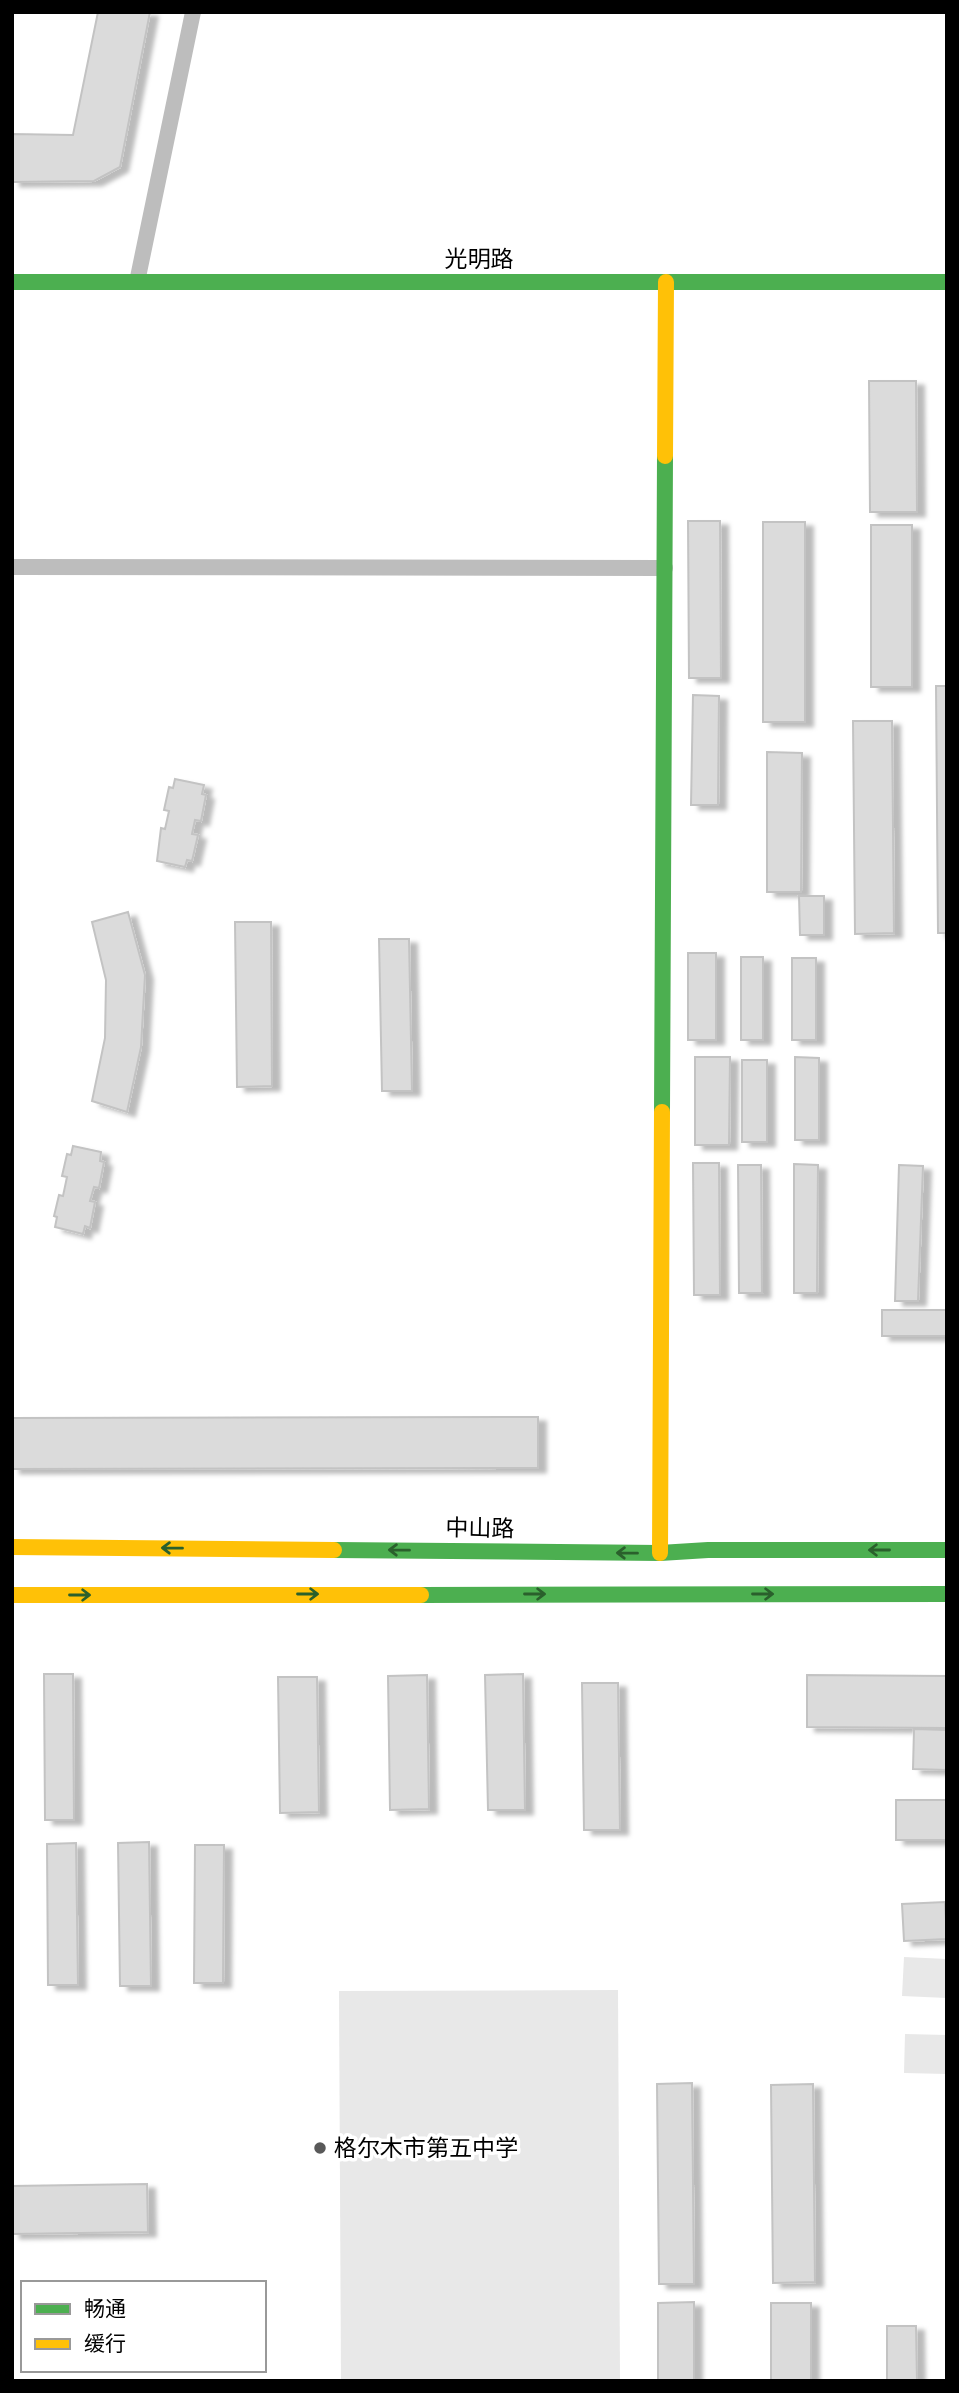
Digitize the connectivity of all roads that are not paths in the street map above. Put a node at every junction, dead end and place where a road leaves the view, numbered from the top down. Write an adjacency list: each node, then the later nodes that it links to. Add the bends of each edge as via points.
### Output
1 (193, 12): 3 (street)
2 (12, 282): 3 (street, 光明路)
3 (137, 282): 4 (street, 光明路)
4 (666, 282): 5 (street, 光明路); 7 (street)
5 (947, 282)
6 (12, 567): 7 (street)
7 (665, 568): 10 (street)
8 (12, 1546): 10 (street, 中山路, one-way to 8)
9 (947, 1550): 10 (street, 中山路, one-way to 10)
10 (660, 1553)
11 (947, 1594): 12 (street, one-way to 11)
12 (12, 1595)

